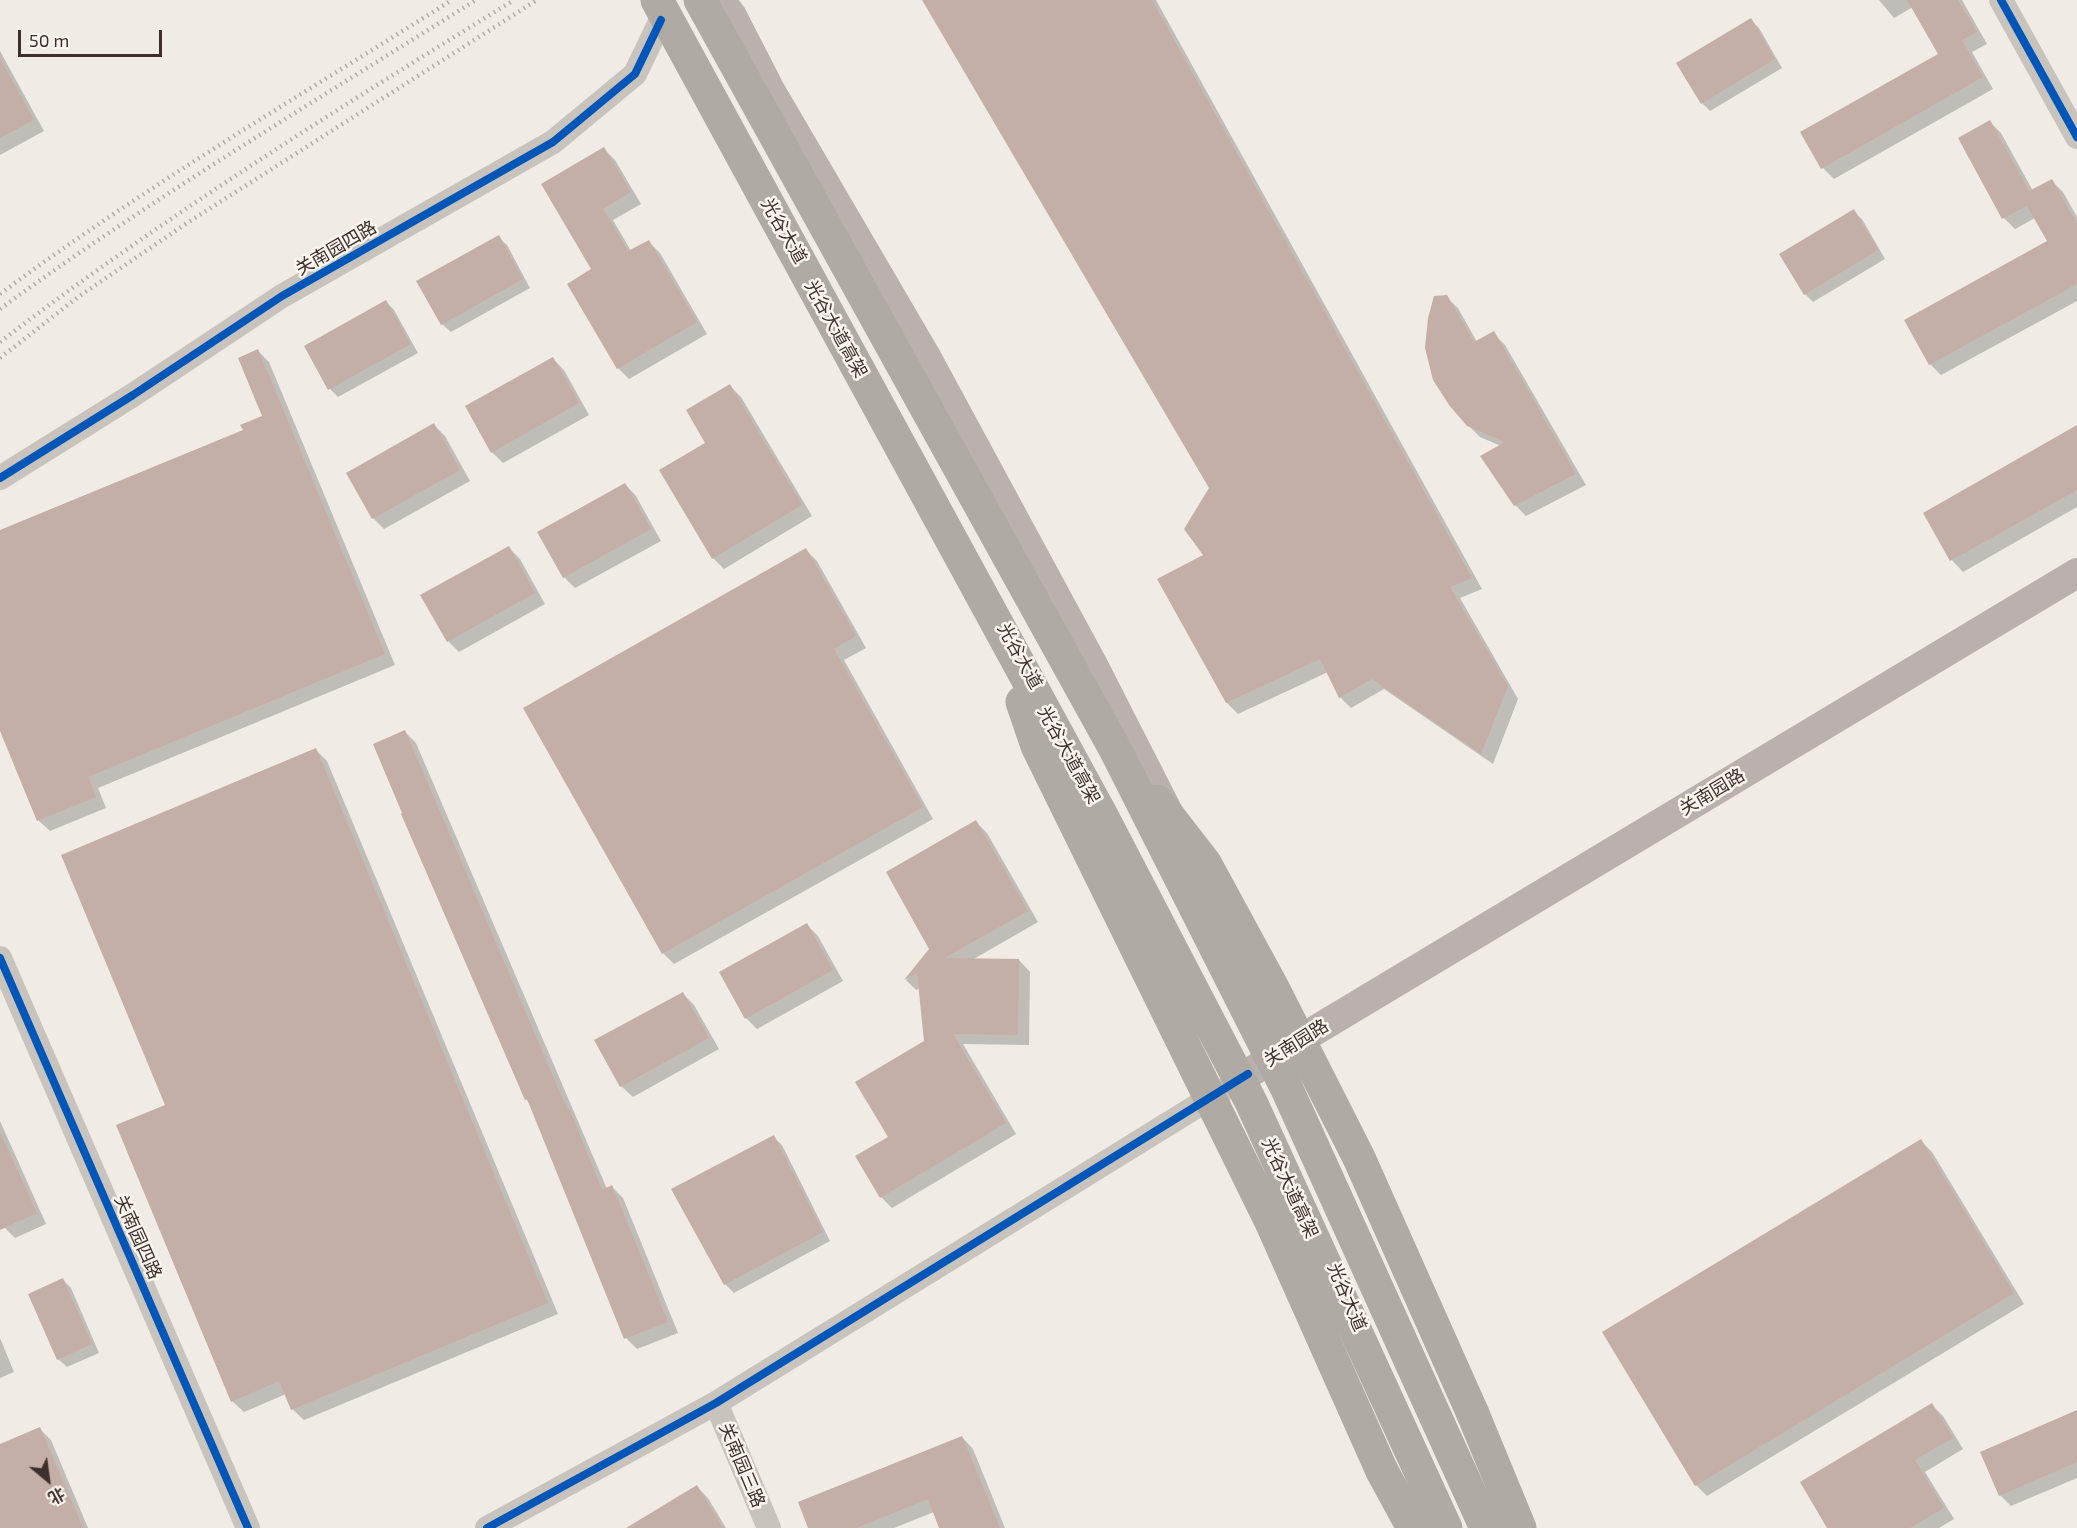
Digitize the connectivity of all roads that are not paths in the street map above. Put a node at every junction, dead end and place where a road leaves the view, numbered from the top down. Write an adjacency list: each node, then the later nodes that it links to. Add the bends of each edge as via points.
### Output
1 (700, 0): 10 (highway, 光谷大道高架, bridge)
2 (720, 0): 12 (main road, via 925,355 1089,658 1248,970)
3 (2001, 0): 5 (street)
4 (655, 7): 6 (street, 关南园四路, via 635,74 553,142 282,296); 9 (highway, 光谷大道高架, bridge); 13 (main road, 光谷大道, via 873,389)
5 (2077, 137)
6 (0, 478)
7 (2077, 573): 12 (main road, 关南园路)
8 (2077, 588): 12 (main road, 关南园路)
9 (993, 618): 18 (highway, bridge, via 1037,746 1271,1222 1383,1471); 19 (highway, 光谷大道高架, bridge, via 1102,816 1251,1102)
10 (1108, 737): 20 (highway, 光谷大道高架, bridge, via 1286,1087); 22 (highway, bridge, via 1205,863 1258,961 1359,1158)
11 (0, 958): 15 (street, 关南园四路)
12 (1295, 1052): 13 (main road, 关南园路); 21 (main road, via 1448,1391)
13 (1248, 1074): 14 (street); 19 (main road, 光谷大道, via 1281,1141)
14 (716, 1403): 16 (street); 17 (street, 关南园三路)
15 (248, 1528)
16 (488, 1528)
17 (769, 1528)
18 (1413, 1528)
19 (1444, 1528)
20 (1486, 1528)
21 (1504, 1528)
22 (1520, 1528)

